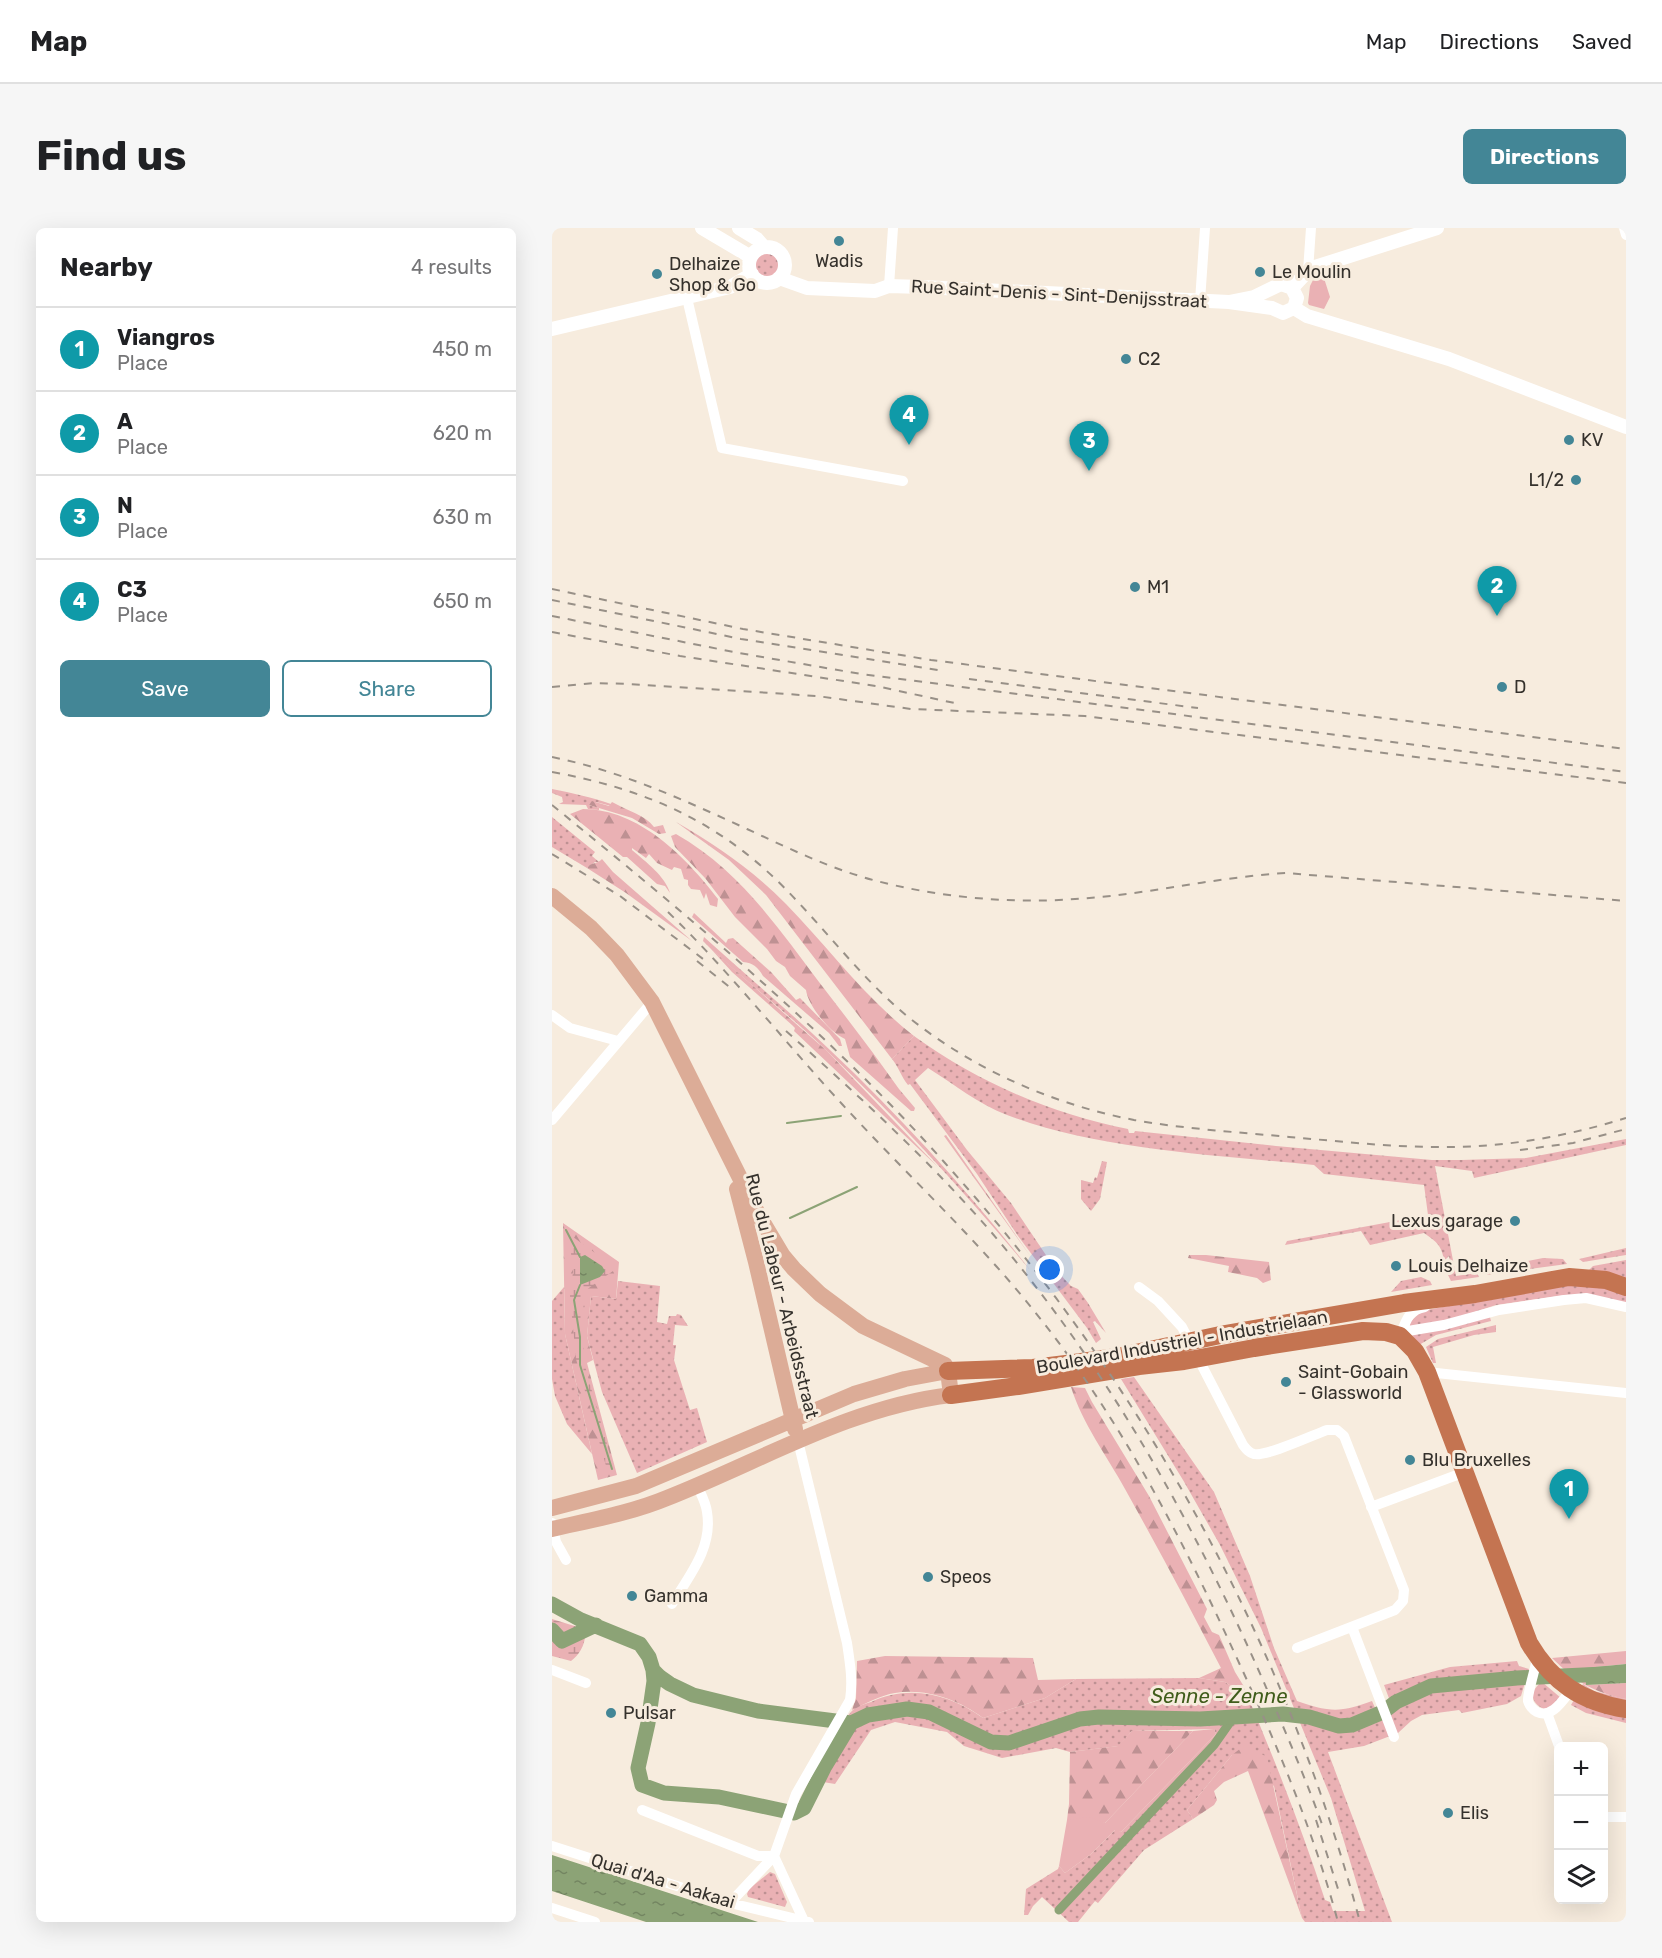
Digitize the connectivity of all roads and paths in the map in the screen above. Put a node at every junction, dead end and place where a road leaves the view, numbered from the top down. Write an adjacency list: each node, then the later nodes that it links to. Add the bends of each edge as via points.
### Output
1 (702, 228): 10 (main road)
2 (739, 228): 9 (main road)
3 (893, 228): 14 (street)
4 (1206, 228): 18 (street)
5 (1311, 228): 11 (street)
6 (1437, 228): 11 (main road)
7 (1624, 228): 8 (street)
8 (1626, 235)
9 (764, 247): 10 (main road); 13 (main road, via 780,253 784,260)
10 (751, 257): 12 (main road)
11 (1308, 271): 15 (main road)
12 (752, 274): 13 (main road, via 764,282); 17 (main road, via 730,287)
13 (781, 274): 14 (main road, Rue Saint-Denis - Sint-Denijsstraat, via 807,288 874,291)
14 (890, 286): 18 (main road, Rue Saint-Denis - Sint-Denijsstraat)
15 (1292, 288): 16 (main road, Rue Saint-Denis - Sint-Denijsstraat, via 1281,284); 21 (main road, via 1297,298)
16 (1271, 291): 19 (main road, Rue Saint-Denis - Sint-Denijsstraat); 20 (main road)
17 (687, 298): 22 (main road); 24 (street, via 722,448)
18 (1200, 301): 19 (main road, Rue Saint-Denis - Sint-Denijsstraat)
19 (1229, 302): 20 (main road, Rue Saint-Denis - Sint-Denijsstraat)
20 (1272, 308): 21 (main road, Rue Saint-Denis - Sint-Denijsstraat, via 1283,313)
21 (1294, 308): 23 (main road, via 1306,316 1449,359)
22 (552, 330)
23 (1626, 427)
24 (903, 481)
25 (552, 896): 26 (main road, via 591,928)
26 (652, 1002): 28 (street); 30 (main road, via 729,1159)
27 (552, 1015): 28 (street, via 570,1028)
28 (618, 1041): 29 (street)
29 (552, 1120)
30 (755, 1224): 31 (main road); 32 (main road, Rue du Labeur - Arbeidsstraat)
31 (783, 1256): 32 (main road, via 769,1251); 40 (main road, via 843,1312 886,1339 937,1360)
32 (756, 1262): 44 (main road, Rue du Labeur - Arbeidsstraat)
33 (1139, 1287): 38 (street, via 1178,1322)
34 (1626, 1287): 35 (highway, Boulevard Industriel - Industrielaan, via 1606,1280 1569,1277)
35 (1474, 1294): 37 (street, Boulevard Industriel - Industrielaan, via 1412,1311); 38 (highway, Boulevard Industriel - Industrielaan)
36 (1626, 1307): 37 (street, Boulevard Industriel - Industrielaan, via 1586,1298 1564,1299 1499,1310)
37 (1400, 1336): 39 (highway, Boulevard Industriel - Industrielaan, via 1363,1331); 41 (highway)
38 (1190, 1342): 39 (street); 40 (highway, Boulevard Industriel - Industrielaan, via 1033,1368)
39 (1198, 1359): 43 (highway, Boulevard Industriel - Industrielaan); 48 (street, via 1246,1450 1254,1455 1266,1454 1336,1430 1344,1436)
40 (948, 1371): 43 (main road); 44 (main road, Boulevard Industriel - Industrielaan, via 878,1386)
41 (1427, 1372): 42 (street); 46 (highway)
42 (1626, 1393)
43 (951, 1395): 45 (main road, Boulevard Industriel - Industrielaan, via 884,1408)
44 (793, 1419): 45 (main road, Rue du Labeur - Arbeidsstraat); 49 (main road, Boulevard Industriel - Industrielaan, via 636,1486)
45 (798, 1441): 47 (main road, Boulevard Industriel - Industrielaan); 67 (street, via 847,1643 851,1692 796,1794)
46 (1465, 1472): 48 (street); 55 (highway)
47 (698, 1485): 50 (main road, Boulevard Industriel - Industrielaan, via 625,1512); 52 (street, via 707,1512 707,1537 702,1555)
48 (1371, 1507): 53 (street, via 1404,1596 1395,1610)
49 (552, 1508)
50 (552, 1527): 51 (street, Boulevard Industriel - Industrielaan)
51 (566, 1560)
52 (672, 1604)
53 (1352, 1626): 54 (street); 61 (street)
54 (1297, 1648)
55 (1537, 1658): 58 (highway); 60 (street, via 1528,1700 1537,1712)
56 (552, 1670): 57 (street)
57 (586, 1683)
58 (1571, 1690): 59 (highway); 60 (street)
59 (1626, 1709)
60 (1547, 1713): 62 (street)
61 (1393, 1734)
62 (1558, 1742)
63 (642, 1810): 67 (street, via 758,1856)
64 (1608, 1817): 65 (street)
65 (1626, 1817)
66 (552, 1846): 68 (street, Quai d'Aa - Aakaai)
67 (774, 1857): 68 (street); 71 (street)
68 (730, 1903): 71 (street, Quai d'Aa - Aakaai)
69 (552, 1908): 70 (street)
70 (595, 1922)
71 (806, 1922)

